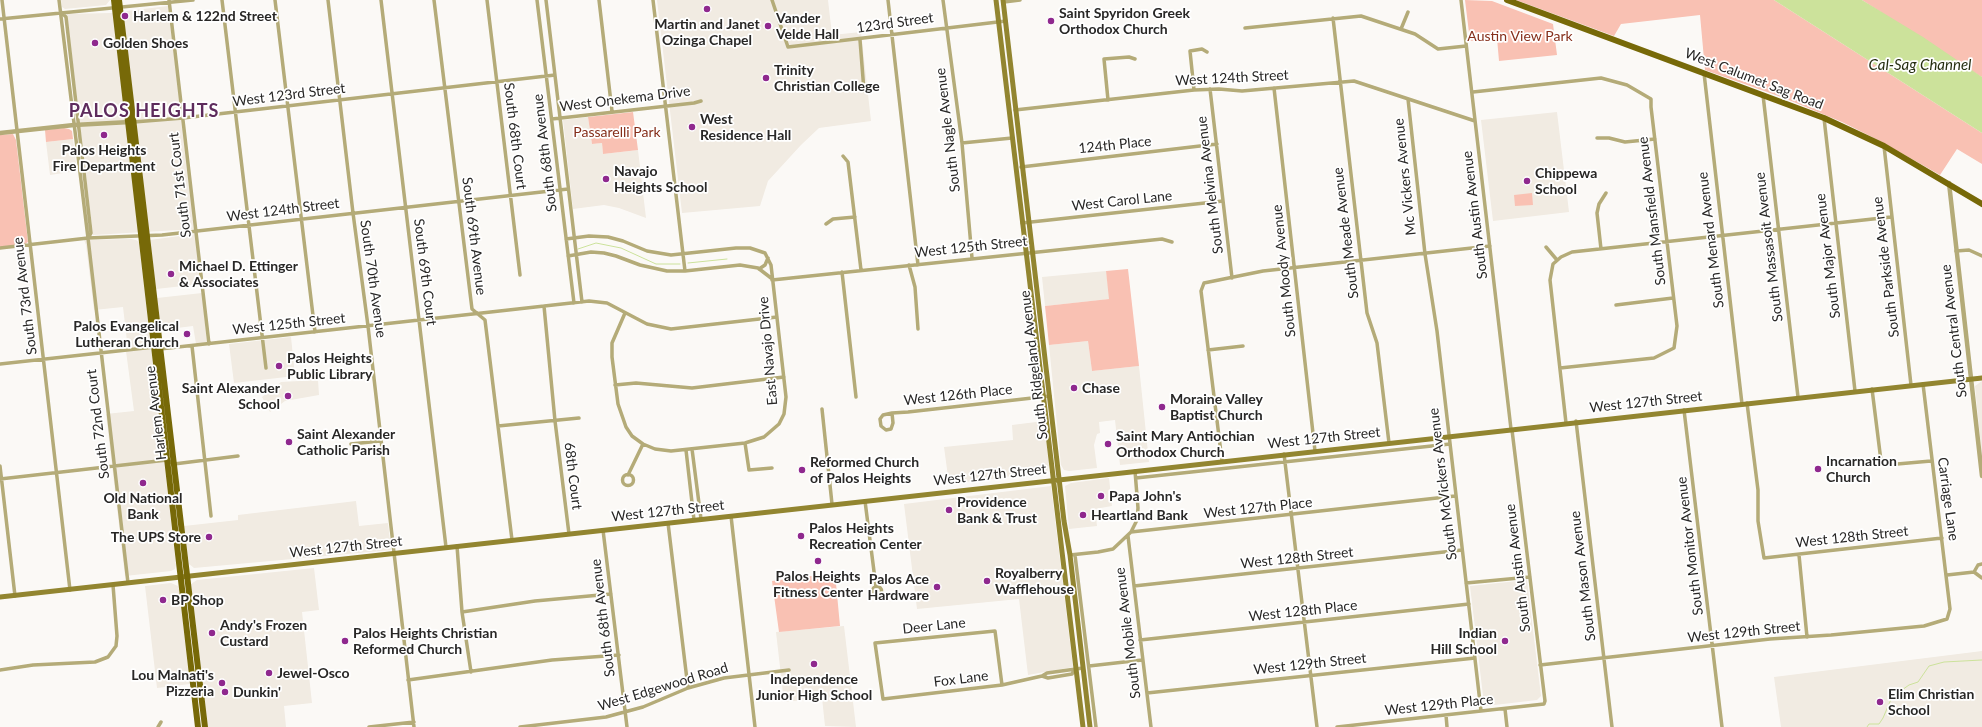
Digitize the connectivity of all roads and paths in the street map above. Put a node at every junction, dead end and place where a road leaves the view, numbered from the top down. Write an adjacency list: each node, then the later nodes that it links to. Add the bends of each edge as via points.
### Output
1 (2, 0): 28 (street, South 73rd Avenue)
2 (59, 0): 26 (street, South 72nd Court)
3 (114, 0): 25 (main road, Harlem Avenue)
4 (119, 0): 25 (main road, Harlem Avenue)
5 (193, 0): 23 (street)
6 (222, 0): 62 (street)
7 (275, 0): 57 (street)
8 (328, 0): 53 (street, South 70th Avenue)
9 (381, 0): 51 (street, South 69th Court)
10 (434, 0): 45 (street, South 69th Avenue)
11 (487, 0): 44 (street, South 68th Court)
12 (537, 0): 41 (street, South 68th Avenue)
13 (546, 0): 42 (street)
14 (599, 0): 60 (street)
15 (653, 0): 58 (street)
16 (772, 0): 36 (street, 123rd Street, via 788,47)
17 (888, 0): 35 (street)
18 (943, 0): 32 (street, South Nagle Avenue)
19 (996, 0): 31 (main road, South Ridgeland Avenue)
20 (1020, 0): 24 (street)
21 (1461, 0): 37 (street, South Austin Avenue)
22 (1507, 0): 40 (main road, West Calumet Sag Road)
23 (169, 1): 25 (street); 63 (street, South 71st Court)
24 (1003, 1): 30 (main road, South Ridgeland Avenue)
25 (117, 8): 26 (street); 68 (main road, Harlem Avenue)
26 (61, 12): 28 (street); 69 (street, South 72nd Court)
27 (1408, 12): 34 (street)
28 (2, 18): 70 (street, South 73rd Avenue)
29 (1333, 18): 33 (street); 34 (street, via 1361,16); 43 (street, South Meade Avenue)
30 (1006, 21): 31 (street, 123rd Street); 59 (main road, South Ridgeland Avenue)
31 (999, 22): 32 (street, 123rd Street); 61 (main road, South Ridgeland Avenue)
32 (946, 28): 35 (street, 123rd Street); 75 (street, South Nagle Avenue)
33 (1245, 28)
34 (1401, 29): 37 (street, via 1415,34 1438,49)
35 (891, 34): 36 (street, 123rd Street); 126 (street)
36 (860, 40): 49 (street)
37 (1466, 46): 50 (street, South Austin Avenue)
38 (1207, 52): 48 (street, via 1202,49 1190,51)
39 (1135, 59): 55 (street, via 1104,59)
40 (1704, 73): 52 (main road, West Calumet Sag Road); 101 (street, South Menard Avenue)
41 (546, 76): 42 (street, West 123rd Street); 44 (street, West 123rd Street); 66 (street, South 68th Avenue)
42 (555, 76): 64 (street)
43 (1340, 81): 46 (street, West 124th Street); 54 (street, West 124th Street, via 1354,81); 124 (street, South Meade Avenue)
44 (497, 82): 45 (street, West 123rd Street); 85 (street, South 68th Court)
45 (445, 87): 51 (street, West 123rd Street); 86 (street, South 69th Avenue)
46 (1274, 88): 47 (street, West 124th Street, via 1242,92); 127 (street, South Moody Avenue)
47 (1210, 89): 48 (street, West 124th Street); 76 (street, South Melvina Avenue)
48 (1194, 90): 55 (street, West 124th Street)
49 (864, 91)
50 (1473, 92): 67 (street, South Austin Avenue); 74 (street, South Mansfield Avenue, via 1601,78 1627,85 1651,99)
51 (392, 93): 53 (street, West 123rd Street); 89 (street, South 69th Court)
52 (1763, 94): 65 (main road, West Calumet Sag Road); 99 (street, South Massasoit Avenue)
53 (340, 99): 57 (street, West 123rd Street); 90 (street, South 70th Avenue)
54 (1408, 99): 67 (street, West 124th Street); 117 (street, Mc Vickers Avenue)
55 (1108, 100): 59 (street, West 124th Street)
56 (701, 101): 58 (street, West Onekema Drive)
57 (288, 105): 62 (street, West 123rd Street); 93 (street)
58 (665, 106): 60 (street, West Onekema Drive); 118 (street)
59 (1017, 110): 61 (street, West 124th Street); 79 (main road, South Ridgeland Avenue)
60 (612, 111): 64 (street, West Onekema Drive)
61 (1009, 111): 72 (main road, South Ridgeland Avenue)
62 (236, 112): 63 (street, West 123rd Street); 98 (street)
63 (183, 118): 68 (street, West 123rd Street); 100 (street, South 71st Court)
64 (561, 118): 66 (street, West Onekema Drive); 82 (street)
65 (1824, 118): 77 (main road, West Calumet Sag Road); 96 (street, South Major Avenue)
66 (552, 119): 83 (street, South 68th Avenue)
67 (1475, 121): 109 (street, South Austin Avenue)
68 (131, 122): 69 (street, West 123rd Street); 102 (main road, Harlem Avenue)
69 (76, 125): 70 (street, West 123rd Street); 103 (street, South 72nd Court)
70 (17, 131): 71 (street, West 123rd Street); 108 (street, South 73rd Avenue)
71 (0, 133)
72 (1012, 138): 75 (street); 80 (main road, South Ridgeland Avenue)
73 (1597, 138): 74 (street, via 1625,142)
74 (1655, 139): 107 (street, South Mansfield Avenue)
75 (962, 143): 122 (street, South Nagle Avenue)
76 (1217, 144): 79 (street, 124th Place); 87 (street, South Melvina Avenue)
77 (1884, 146): 81 (main road, West Calumet Sag Road); 92 (street, South Parkside Avenue)
78 (843, 156): 91 (street, via 848,162)
79 (1023, 166): 80 (street, 124th Place); 94 (main road, South Ridgeland Avenue)
80 (1016, 167): 95 (main road, South Ridgeland Avenue)
81 (1949, 183): 88 (main road, West Calumet Sag Road); 113 (street, South Central Avenue)
82 (568, 189): 83 (street, West 124th Street); 104 (street)
83 (560, 190): 85 (street, West 124th Street); 105 (street, South 68th Avenue)
84 (1606, 193): 112 (street, via 1597,213)
85 (511, 195): 86 (street, West 124th Street); 132 (street, South 68th Court)
86 (458, 201): 89 (street, West 124th Street); 141 (street, South 69th Avenue, via 472,309)
87 (1223, 201): 94 (street, West Carol Lane); 133 (street, South Melvina Avenue)
88 (1982, 204)
89 (406, 207): 90 (street, West 124th Street); 143 (street, South 69th Court)
90 (353, 213): 93 (street, West 124th Street); 144 (street, South 70th Avenue)
91 (855, 217): 97 (street, via 833,219); 129 (street)
92 (1891, 217): 96 (street); 164 (street, South Parkside Avenue)
93 (301, 219): 98 (street, West 124th Street); 146 (street)
94 (1029, 222): 95 (street, West Carol Lane); 115 (main road, South Ridgeland Avenue)
95 (1022, 223): 114 (main road, South Ridgeland Avenue)
96 (1835, 223): 99 (street); 166 (street, South Major Avenue)
97 (826, 224)
98 (249, 225): 100 (street, West 124th Street); 147 (street)
99 (1777, 228): 101 (street); 170 (street, South Massasoit Avenue)
100 (196, 231): 102 (street, West 124th Street); 148 (street, South 71st Court)
101 (1722, 235): 107 (street); 171 (street, South Menard Avenue)
102 (144, 236): 103 (street, West 124th Street); 149 (main road, Harlem Avenue); 152 (main road, Harlem Avenue)
103 (88, 238): 108 (street, West 124th Street); 154 (street, South 72nd Court)
104 (575, 238): 105 (street); 116 (street); 118 (street, via 608,237 660,254)
105 (566, 239): 119 (street, South 68th Avenue)
106 (1172, 242): 115 (street, West 125th Street, via 1162,239)
107 (1667, 242): 112 (street); 135 (street, South Mansfield Avenue)
108 (30, 244): 111 (street, West 124th Street); 155 (street, South 73rd Avenue)
109 (1490, 246): 117 (street); 180 (street, South Austin Avenue)
110 (1546, 247): 123 (street)
111 (0, 248)
112 (1601, 249): 123 (street, via 1572,252)
113 (1956, 251): 120 (street, via 1970,250); 161 (street, South Central Avenue)
114 (1026, 252): 115 (street, West 125th Street); 122 (street, West 125th Street); 169 (main road, South Ridgeland Avenue)
115 (1033, 252): 167 (main road, South Ridgeland Avenue)
116 (577, 254): 119 (street); 130 (street, via 604,253 653,269); 136 (street)
117 (1425, 254): 124 (street); 181 (street, South McVickers Avenue)
118 (683, 255): 121 (street, via 750,248); 130 (street)
119 (568, 256): 137 (street, South 68th Avenue)
120 (1982, 256)
121 (768, 257): 128 (street, via 765,265); 134 (street, East Navajo Drive)
122 (972, 258): 126 (street, West 125th Street)
123 (1557, 260): 158 (street, via 1551,270 1550,280)
124 (1360, 261): 127 (street); 184 (street, South Meade Avenue, via 1367,313 1377,343)
125 (909, 265): 126 (street, West 125th Street); 129 (street, West 125th Street); 145 (street, via 915,290)
126 (918, 265)
127 (1295, 268): 133 (street, via 1263,271); 190 (street, South Moody Avenue)
128 (759, 269): 130 (street, via 740,265); 134 (street)
129 (861, 270): 131 (street, West 125th Street)
130 (685, 271)
131 (842, 272): 134 (street, West 125th Street); 168 (street)
132 (520, 275)
133 (1232, 278): 153 (street, via 1207,281 1202,285)
134 (772, 279): 142 (street, East Navajo Drive)
135 (1674, 298): 138 (street); 158 (street, South Mansfield Avenue, via 1677,331 1674,348 1654,358)
136 (582, 302): 137 (street, West 125th Street); 140 (street, West 125th Street, via 607,303)
137 (574, 303): 139 (street, West 125th Street)
138 (1616, 305)
139 (544, 306): 141 (street, West 125th Street); 176 (street)
140 (625, 313): 142 (street, West 125th Street, via 655,327 671,329); 163 (street, via 612,343)
141 (477, 314): 143 (street, West 125th Street); 179 (street, South 69th Avenue, via 485,320)
142 (777, 318): 159 (street, East Navajo Drive)
143 (420, 320): 144 (street, West 125th Street); 226 (street, South 69th Court)
144 (368, 326): 146 (street, West 125th Street); 182 (street, South 70th Avenue)
145 (918, 328)
146 (315, 332): 147 (street, West 125th Street)
147 (262, 338): 148 (street, West 125th Street); 157 (street)
148 (209, 344): 150 (street, West 125th Street)
149 (153, 346): 152 (street); 154 (street); 193 (main road, Harlem Avenue)
150 (192, 346): 152 (street, West 125th Street); 194 (street)
151 (1243, 346): 153 (street)
152 (160, 350): 198 (main road, Harlem Avenue)
153 (1208, 350): 195 (street)
154 (101, 352): 155 (street); 200 (street, South 72nd Court)
155 (43, 359): 156 (street); 203 (street, South 73rd Avenue)
156 (0, 364)
157 (266, 368)
158 (1560, 368): 177 (street)
159 (784, 377): 163 (street, via 692,388 642,383); 183 (street, East Navajo Drive, via 786,402 781,421 764,437)
160 (1982, 378): 161 (main road, West 127th Street)
161 (1971, 379): 162 (main road, West 127th Street); 205 (street, South Central Avenue)
162 (1923, 384): 164 (main road, West 127th Street); 196 (street, Carriage Lane)
163 (615, 385): 186 (street, via 622,419 629,432)
164 (1911, 385): 165 (main road, West 127th Street)
165 (1872, 390): 166 (main road, West 127th Street); 196 (street, via 1881,461 1886,465)
166 (1855, 391): 170 (main road, West 127th Street)
167 (1050, 396): 169 (street, West 126th Place); 208 (main road, South Ridgeland Avenue)
168 (856, 397)
169 (1043, 397): 174 (street, West 126th Place); 209 (main road, South Ridgeland Avenue)
170 (1798, 397): 171 (main road, West 127th Street)
171 (1744, 403): 173 (main road, West 127th Street); 231 (street, South Menard Avenue, via 1758,490 1758,521)
172 (822, 409): 212 (street)
173 (1684, 410): 178 (main road, West 127th Street); 254 (street, South Monitor Avenue)
174 (892, 413): 174 (street, West 126th Place, via 883,415 880,419 881,426 886,430 890,429 893,423)
175 (579, 418): 176 (street)
176 (555, 421): 179 (street); 221 (street, 68th Court)
177 (1566, 422): 178 (main road, West 127th Street); 180 (main road, West 127th Street)
178 (1576, 422): 257 (street, South Mason Avenue)
179 (498, 426): 224 (street, South 69th Avenue)
180 (1511, 428): 181 (main road, West 127th Street); 237 (street, South Austin Avenue)
181 (1449, 437): 184 (main road, West 127th Street); 187 (street, South McVickers Avenue)
182 (380, 441): 185 (street); 228 (street, South 70th Avenue)
183 (745, 443): 188 (street, East Navajo Drive); 201 (street, via 748,470)
184 (1389, 443): 190 (main road, West 127th Street)
185 (351, 444)
186 (643, 444): 189 (street, East Navajo Drive, via 661,451); 204 (street)
187 (1450, 444): 197 (street); 210 (street, South McVickers Avenue)
188 (692, 449): 189 (street, East Navajo Drive); 216 (street)
189 (686, 450): 217 (street)
190 (1315, 451): 191 (main road, West 127th Street)
191 (1284, 454): 195 (main road, West 127th Street); 197 (street)
192 (238, 456): 194 (street)
193 (167, 460): 198 (street); 200 (street); 236 (main road, Harlem Avenue)
194 (205, 460): 198 (street); 213 (street)
195 (1222, 461): 202 (main road, West 127th Street)
196 (1931, 461): 223 (street, Carriage Lane, via 1935,473)
197 (1285, 462): 206 (street); 215 (street)
198 (174, 464): 236 (main road, Harlem Avenue)
199 (0, 466): 207 (street)
200 (114, 466): 203 (street); 239 (street, South 72nd Court)
201 (772, 468)
202 (1135, 471): 206 (street); 208 (main road, West 127th Street)
203 (57, 472): 207 (street); 244 (street, South 73rd Avenue)
204 (628, 475)
205 (1982, 476)
206 (1136, 478): 220 (street, via 1138,514)
207 (1, 479): 246 (street)
208 (1059, 479): 209 (main road, West 127th Street); 230 (main road, South Ridgeland Avenue)
209 (1053, 480): 211 (main road, West 127th Street); 262 (main road, South Ridgeland Avenue)
210 (1455, 496): 215 (street, West 127th Place); 227 (street, South McVickers Avenue)
211 (865, 501): 212 (main road, West 127th Street); 243 (street)
212 (832, 504): 214 (main road, West 127th Street)
213 (211, 516)
214 (731, 516): 216 (main road, West 127th Street); 266 (street)
215 (1292, 516): 220 (street, West 127th Place); 233 (street)
216 (701, 519): 217 (main road, West 127th Street)
217 (694, 520): 218 (main road, West 127th Street)
218 (668, 523): 219 (main road, West 127th Street); 270 (street)
219 (603, 530): 221 (main road, West 127th Street); 245 (street, South 68th Avenue)
220 (1132, 532): 222 (street)
221 (569, 534): 224 (main road, West 127th Street)
222 (1128, 536): 230 (street, via 1113,548); 242 (street, South Mobile Avenue)
223 (1942, 538): 229 (street, West 128th Street); 235 (street, Carriage Lane)
224 (512, 540): 225 (main road, West 127th Street)
225 (457, 546): 226 (main road, West 127th Street); 249 (street)
226 (446, 548): 228 (main road, West 127th Street)
227 (1462, 550): 233 (street, West 128th Street); 240 (street, South McVickers Avenue)
228 (394, 553): 236 (main road, West 127th Street); 268 (street, South 70th Avenue)
229 (1799, 554): 231 (street, West 128th Street); 252 (street)
230 (1072, 555): 260 (street); 261 (main road, South Ridgeland Avenue)
231 (1764, 558)
232 (1982, 564): 234 (street, via 1978,565)
233 (1298, 569): 242 (street, West 128th Street); 251 (street)
234 (1974, 572): 235 (street); 238 (street)
235 (1947, 575): 250 (street, Carriage Lane, via 1951,612)
236 (184, 577): 239 (main road, West 127th Street); 282 (main road, Harlem Avenue); 283 (main road, Harlem Avenue)
237 (1530, 577): 240 (street); 259 (street, South Austin Avenue)
238 (1982, 578)
239 (128, 583): 241 (main road, West 127th Street)
240 (1466, 583): 248 (street, South McVickers Avenue)
241 (113, 585): 244 (main road, West 127th Street); 263 (street, via 117,636 116,646 111,654 95,662 33,665)
242 (1134, 586): 253 (street, South Mobile Avenue)
243 (876, 587)
244 (70, 590): 246 (main road, West 127th Street)
245 (611, 594): 249 (street, via 535,601); 255 (street, South 68th Avenue)
246 (15, 596): 247 (main road, West 127th Street)
247 (0, 597)
248 (1469, 604): 251 (street, West 128th Place); 256 (street, South McVickers Avenue)
249 (462, 612): 265 (street)
250 (1949, 618): 252 (street, West 129th Street, via 1924,626)
251 (1304, 622): 253 (street, West 128th Place); 267 (street)
252 (1807, 637): 254 (street, West 129th Street)
253 (1140, 640): 258 (street, South Mobile Avenue)
254 (1713, 645): 257 (street, West 129th Street); 299 (street, South Monitor Avenue)
255 (618, 656): 265 (street, via 552,660); 276 (street, South 68th Avenue)
256 (1475, 658): 267 (street, West 129th Street); 275 (street, South McVickers Avenue)
257 (1604, 658): 259 (street, West 129th Street); 298 (street, South Mason Avenue)
258 (1142, 660): 260 (street); 271 (street, South Mobile Avenue)
259 (1540, 665): 273 (street, South Austin Avenue)
260 (1089, 666): 291 (street)
261 (1083, 668): 262 (street); 290 (main road, South Ridgeland Avenue)
262 (1075, 669): 269 (street, Fox Lane, via 1072,674 1048,678 1042,676); 289 (main road, South Ridgeland Avenue)
263 (0, 670)
264 (789, 670): 266 (street, West Edgewood Road)
265 (471, 672): 268 (street)
266 (750, 674): 270 (street, West Edgewood Road); 288 (street)
267 (1311, 675): 271 (street, West 129th Street); 293 (street)
268 (408, 680): 279 (street, South 70th Avenue)
269 (1002, 685): 272 (street, Fox Lane); 272 (street, Deer Lane, via 995,631 876,643)
270 (688, 688): 276 (street, West Edgewood Road)
271 (1147, 693): 292 (street, South Mobile Avenue)
272 (883, 700)
273 (1544, 704): 274 (street, West 129th Place)
274 (1505, 709): 275 (street, West 129th Place); 297 (street)
275 (1481, 711): 277 (street, West 129th Place)
276 (625, 713): 286 (street, West Edgewood Road); 287 (street, South 68th Avenue)
277 (1446, 715): 280 (street, West 129th Place); 296 (street)
278 (161, 722): 281 (street)
279 (414, 722): 284 (street); 285 (street, South 70th Avenue)
280 (1387, 722): 294 (street, West 129th Place); 295 (street)
281 (158, 727)
282 (198, 727)
283 (206, 727)
284 (369, 727)
285 (414, 727)
286 (520, 727)
287 (627, 727)
288 (755, 727)
289 (1083, 727)
290 (1090, 727)
291 (1096, 727)
292 (1151, 727)
293 (1317, 727)
294 (1337, 727)
295 (1387, 727)
296 (1447, 727)
297 (1507, 727)
298 (1612, 727)
299 (1722, 727)

